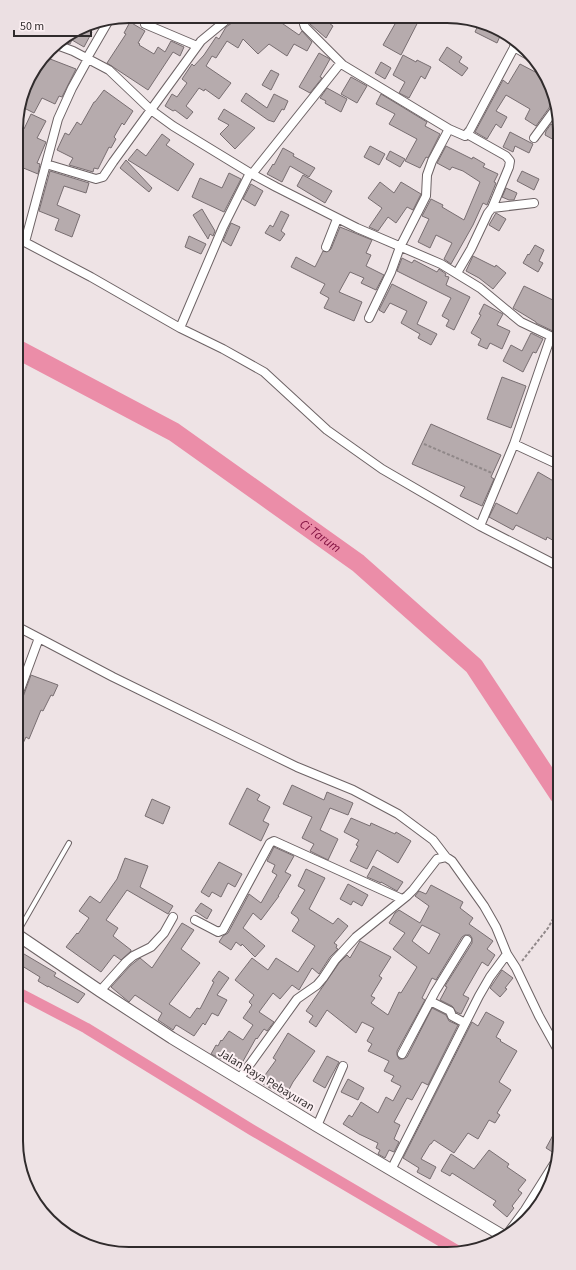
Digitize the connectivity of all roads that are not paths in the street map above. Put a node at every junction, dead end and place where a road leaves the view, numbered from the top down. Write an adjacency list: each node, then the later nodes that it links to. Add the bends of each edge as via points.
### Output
1 (223, 23): 5 (street)
2 (304, 23): 9 (street, via 305,27)
3 (145, 24): 5 (street)
4 (106, 26): 8 (street)
5 (197, 46): 10 (street)
6 (62, 47): 8 (street)
7 (515, 47): 13 (street)
8 (87, 59): 10 (street, via 109,70); 15 (street, via 58,119)
9 (343, 65): 12 (street); 16 (street, via 336,68)
10 (151, 110): 15 (street, via 100,179); 16 (street)
11 (552, 114): 14 (street)
12 (449, 129): 13 (street, via 463,136); 22 (street, via 432,161 427,176 426,196)
13 (467, 134): 18 (street, via 506,156 510,161)
14 (534, 138)
15 (46, 164): 20 (street)
16 (251, 173): 19 (street); 25 (street, via 223,227)
17 (534, 203): 18 (street)
18 (492, 208): 23 (street)
19 (337, 219): 21 (street); 22 (street)
20 (25, 242): 25 (street)
21 (326, 247)
22 (400, 247): 23 (street, via 442,264); 24 (street)
23 (457, 274): 26 (street, via 480,288 521,322)
24 (369, 318)
25 (180, 328): 30 (street, via 264,372 327,430 345,443 382,469)
26 (553, 338)
27 (553, 341): 28 (street)
28 (514, 444): 29 (street); 30 (street)
29 (553, 462)
30 (480, 526): 31 (street)
31 (553, 563)
32 (23, 630): 33 (street)
33 (39, 638): 34 (street); 36 (street, via 113,677 297,767 353,790 398,814 433,840)
34 (23, 681)
35 (69, 842): 40 (lane)
36 (446, 856): 37 (street, via 437,859 413,890); 43 (street, via 458,868 484,906)
37 (402, 899): 39 (street, via 274,840 270,843 223,930 218,932); 50 (street, via 356,937 317,985 297,999)
38 (173, 917): 44 (street, via 164,933 151,947 133,956)
39 (195, 920)
40 (23, 923)
41 (23, 939): 44 (main road, Jalan Raya Pebayuran)
42 (467, 940): 45 (street)
43 (507, 954): 46 (street, via 490,977); 47 (street)
44 (100, 992): 50 (main road, Jalan Raya Pebayuran)
45 (430, 1001): 46 (street, via 450,1011 452,1016); 48 (street)
46 (465, 1023): 52 (street)
47 (553, 1041)
48 (402, 1054)
49 (343, 1066): 51 (street)
50 (240, 1078): 51 (main road, Jalan Raya Pebayuran)
51 (317, 1126): 52 (main road, Jalan Raya Pebayuran)
52 (391, 1170): 55 (main road, Jalan Raya Pebayuran)
53 (547, 1175): 54 (street)
54 (517, 1221)
55 (499, 1233)

